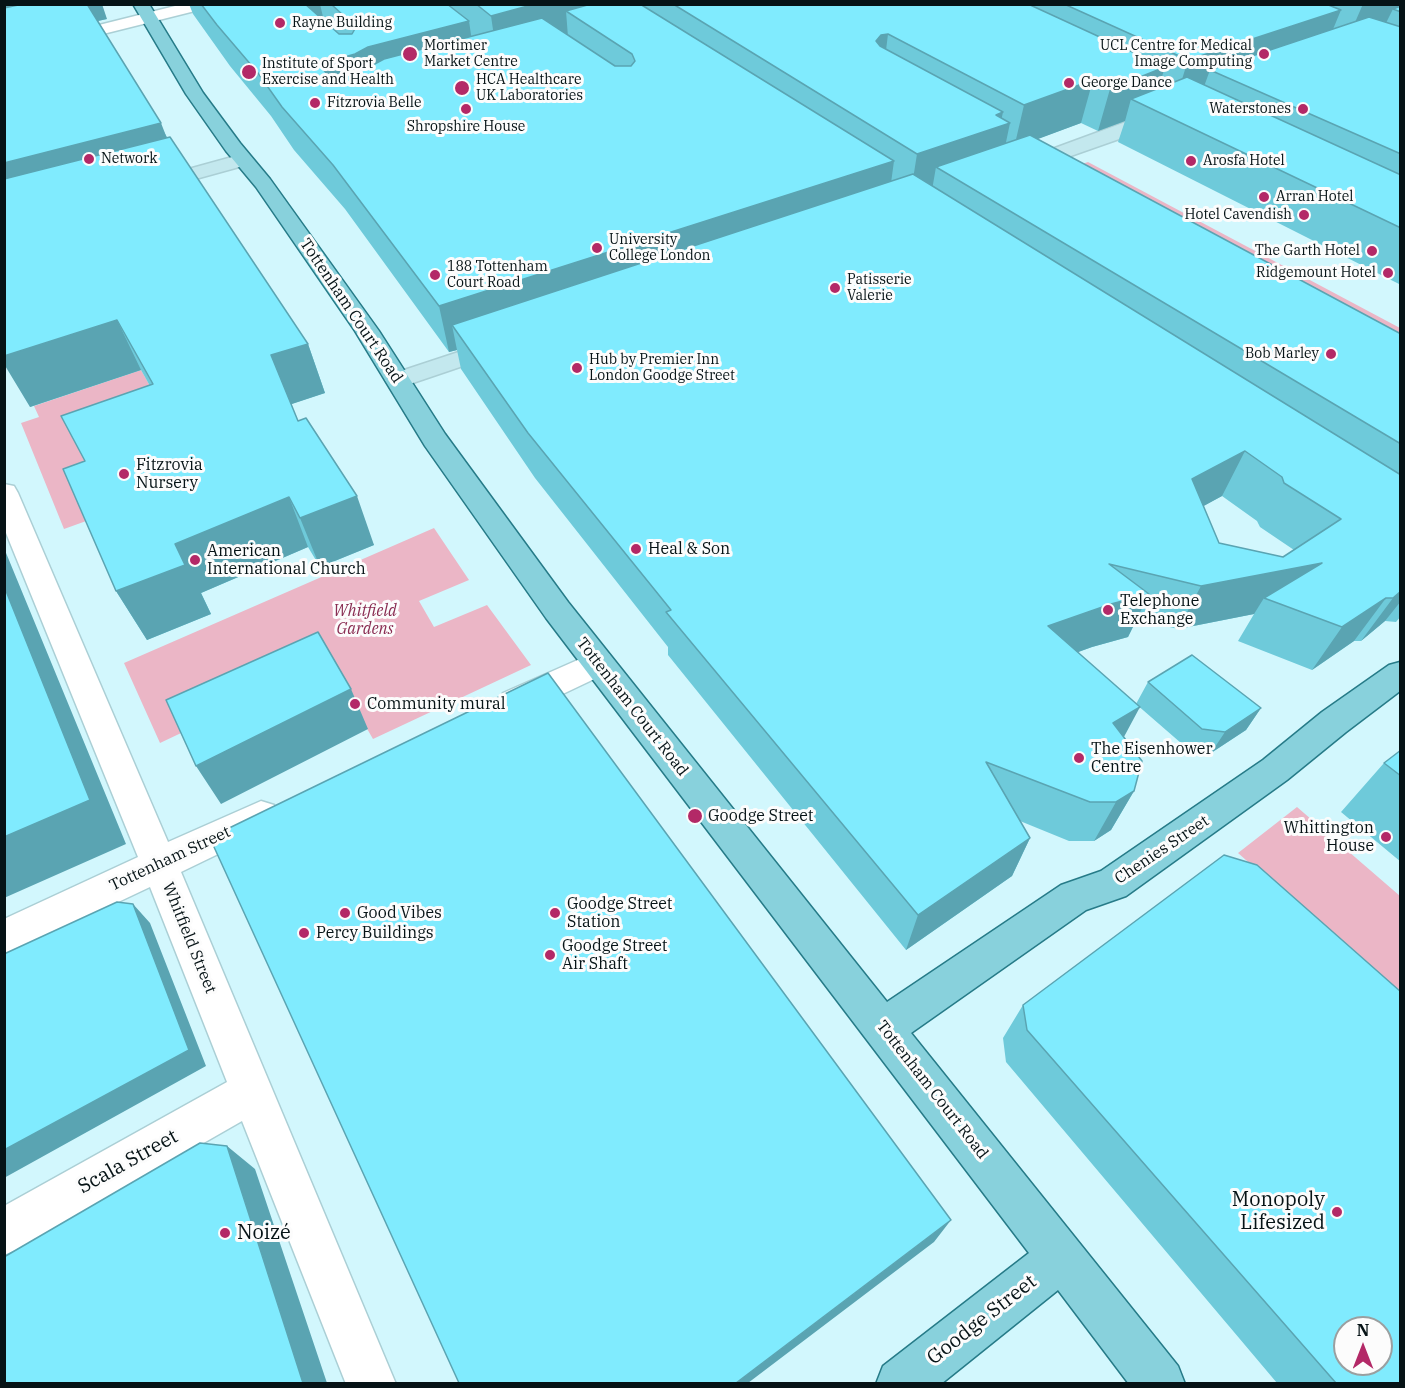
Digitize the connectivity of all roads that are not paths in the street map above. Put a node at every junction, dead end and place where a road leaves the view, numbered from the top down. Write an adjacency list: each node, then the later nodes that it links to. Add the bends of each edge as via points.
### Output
1 (205, 4): 2 (street)
2 (145, 11): 3 (street, via 91,32); 6 (main road, Tottenham Court Road, via 195,94)
3 (4, 48)
4 (1147, 99): 5 (main road)
5 (1178, 112): 8 (street)
6 (243, 160): 10 (street); 12 (main road, Tottenham Court Road)
7 (1008, 163): 8 (street)
8 (1028, 165): 9 (street)
9 (1052, 177)
10 (135, 189)
11 (522, 337): 12 (street)
12 (398, 380): 14 (main road, Tottenham Court Road, via 435,440)
13 (4, 493): 18 (street, Whitfield Street)
14 (598, 663): 16 (street); 20 (main road, Tottenham Court Road)
15 (1401, 674): 20 (main road, Chenies Street, via 1182,837 1113,884 1074,897)
16 (489, 715)
17 (289, 802): 18 (street, Tottenham Street)
18 (159, 864): 19 (street, Tottenham Street); 21 (street, Whitfield Street)
19 (4, 938)
20 (884, 1028): 23 (main road, Tottenham Court Road)
21 (251, 1092): 22 (street, Scala Street); 24 (street, Whitfield Street)
22 (4, 1232)
23 (1062, 1257): 25 (main road, Goodge Street); 26 (main road, Tottenham Court Road)
24 (371, 1383)
25 (901, 1383)
26 (1160, 1383)

